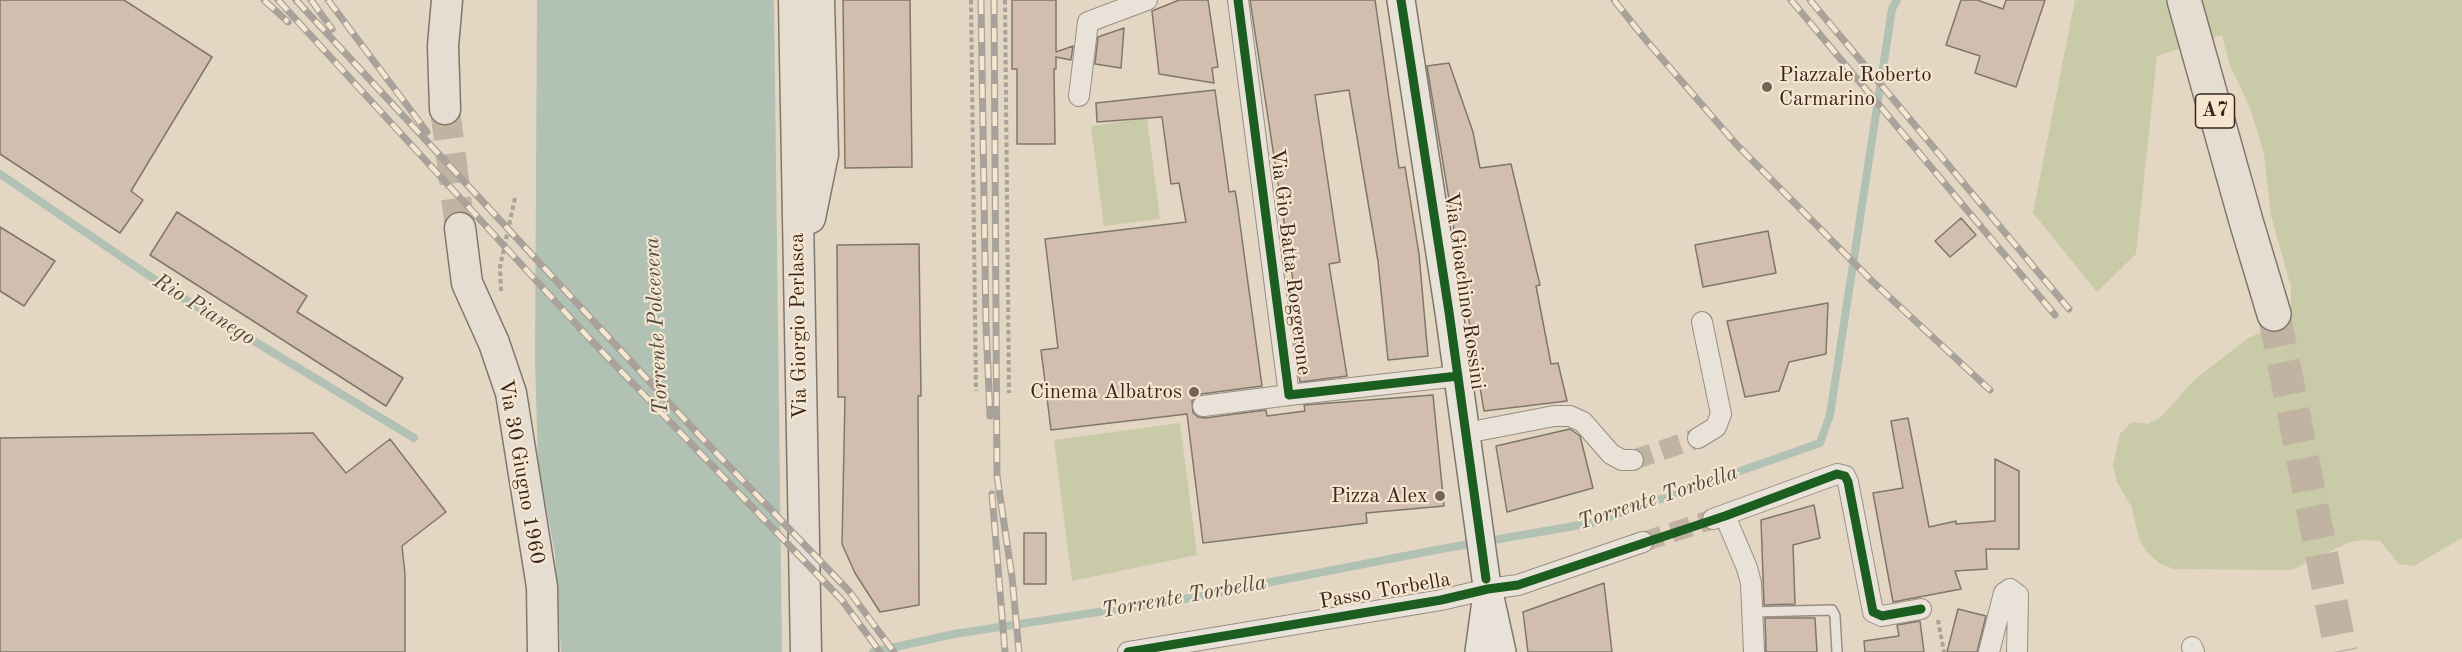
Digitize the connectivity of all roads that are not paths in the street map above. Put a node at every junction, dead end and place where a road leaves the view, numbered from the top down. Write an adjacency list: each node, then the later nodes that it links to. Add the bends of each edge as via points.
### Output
1 (447, 0): 9 (main road, via 443,46)
2 (794, 0): 11 (main road, Via Giorgio Perlasca)
3 (819, 0): 11 (main road, via 823,154)
4 (1147, 0): 8 (street, via 1088,21)
5 (1238, 0): 15 (street, Via Gio Batta Roggerone)
6 (1401, 0): 14 (main road, Via Gioachino Rossini)
7 (2184, 0): 12 (highway, A7)
8 (1079, 96)
9 (446, 109)
10 (459, 228): 25 (main road, Via 30 Giugno 1960, via 467,283 511,393 542,587)
11 (798, 277): 24 (main road, Via Giorgio Perlasca)
12 (2274, 314)
13 (1702, 322): 18 (street, via 1721,414 1716,427)
14 (1458, 376): 15 (street, Via Gio Batta Roggerone); 17 (main road, Via Gioachino Rossini)
15 (1289, 395): 16 (street, Via Gio Batta Roggerone)
16 (1203, 406)
17 (1466, 433): 19 (street, via 1570,416 1583,422 1611,454); 21 (main road, Via Gioachino Rossini)
18 (1698, 438)
19 (1632, 460)
20 (1643, 542): 21 (street, Passo Torbella, via 1518,585)
21 (1487, 584): 26 (street, Passo Torbella, via 1441,600); 27 (main road); 28 (main road)
22 (1922, 609): 23 (street, via 1882,616 1873,612 1848,482 1845,476 1837,474 1719,518 1747,568)
23 (1753, 612): 29 (street); 30 (lane, via 1832,610)
24 (806, 644)
25 (543, 652)
26 (1128, 652)
27 (1479, 652)
28 (1502, 652)
29 (1754, 652)
30 (1837, 652)
31 (1989, 652): 32 (street, via 2004,593 2010,589 2018,594)
32 (2017, 652)

